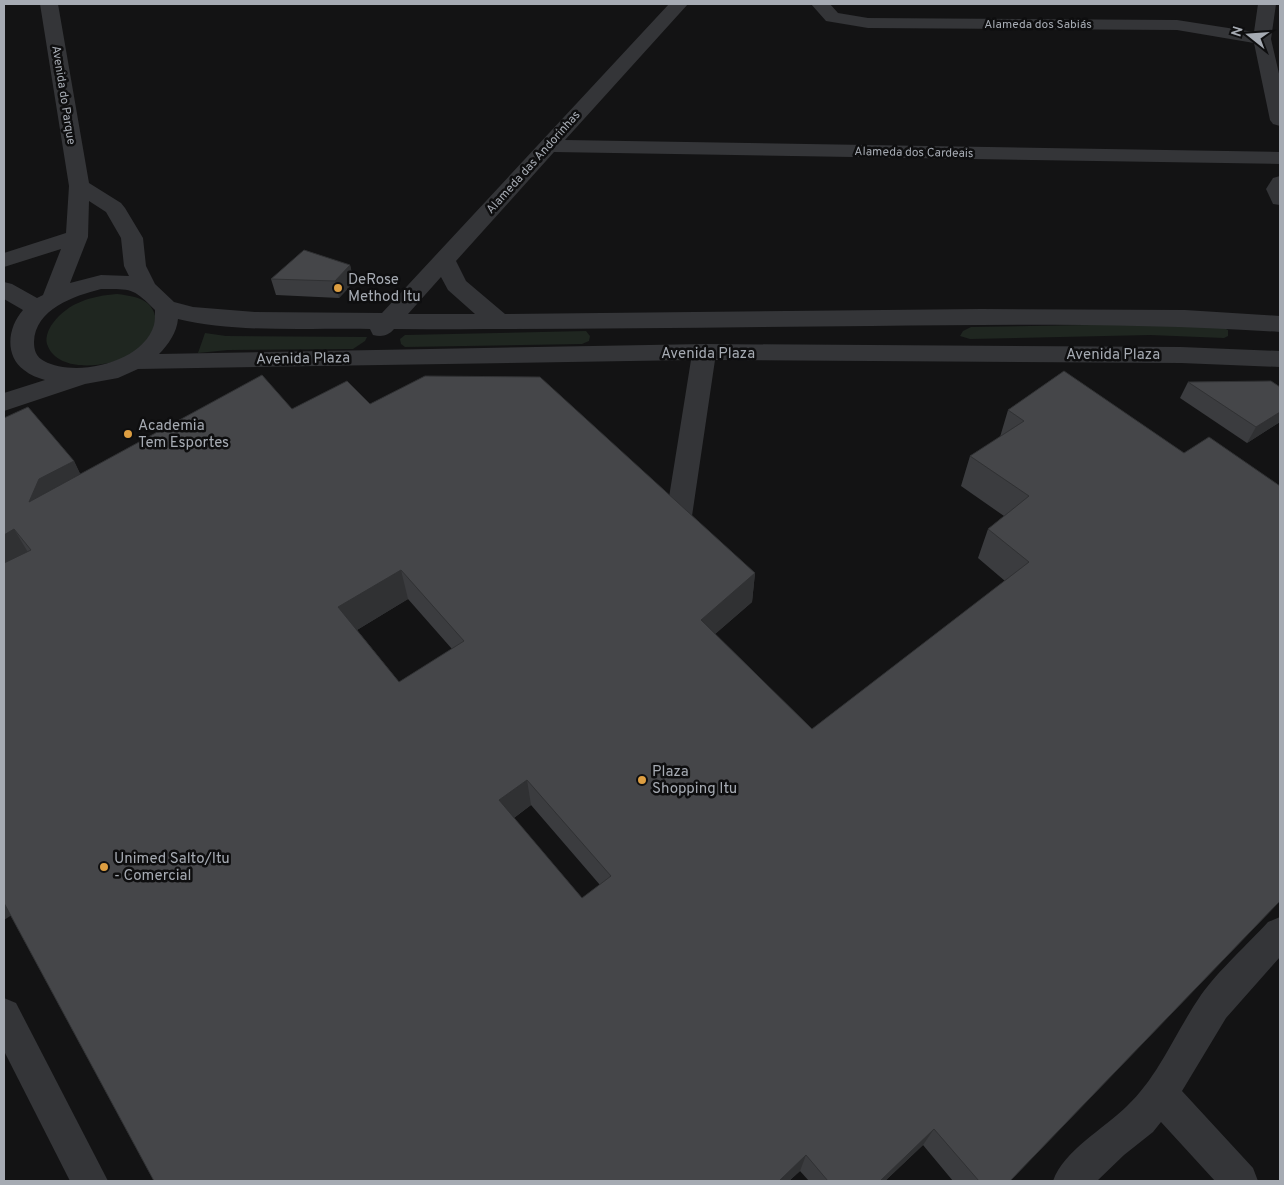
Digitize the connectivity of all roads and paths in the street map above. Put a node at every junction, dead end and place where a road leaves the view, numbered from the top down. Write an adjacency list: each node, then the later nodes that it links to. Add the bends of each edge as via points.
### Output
1 (49, 4): 10 (street, Avenida do Parque)
2 (678, 4): 7 (street, Alameda das Andorinhas)
3 (820, 4): 5 (street, Alameda dos Sabiás, via 832,16 868,23 1173,18)
4 (1268, 4): 5 (street)
5 (1262, 39): 6 (street)
6 (1280, 120)
7 (547, 146): 8 (street, Alameda dos Cardeais); 14 (street, Alameda das Andorinhas)
8 (1280, 158)
9 (1280, 182): 11 (street, via 1276,189)
10 (79, 186): 12 (street, Avenida do Parque); 15 (street, via 114,208 132,238 135,266)
11 (1280, 199)
12 (78, 237): 13 (street); 18 (street, Avenida do Parque)
13 (4, 260)
14 (445, 260): 20 (street, Alameda das Andorinhas); 21 (street, via 456,285)
15 (146, 288): 17 (street); 18 (street, via 125,282 101,282 76,288)
16 (4, 289): 18 (street)
17 (166, 308): 20 (street, via 193,315 255,320); 28 (street, via 166,326 155,344)
18 (40, 309): 23 (street); 29 (street, via 21,337 23,354 35,367 55,375)
19 (981, 317): 21 (street); 22 (street, via 1185,318); 25 (street, via 950,332)
20 (388, 320): 21 (street); 26 (street, Alameda das Andorinhas)
21 (500, 322)
22 (1279, 324): 27 (street, via 1261,331 1257,342)
23 (4, 340)
24 (704, 352): 25 (street, Avenida Plaza); 26 (street, Avenida Plaza); 31 (street)
25 (944, 354): 27 (street, Avenida Plaza)
26 (359, 357): 28 (street, Avenida Plaza)
27 (1270, 358)
28 (135, 361): 29 (street, via 106,373)
29 (80, 377): 30 (street)
30 (4, 402)
31 (679, 516)
32 (1280, 933): 34 (street, via 1214,1006)
33 (4, 1015): 36 (street)
34 (1160, 1094): 35 (street, via 1140,1119 1111,1142); 37 (street)
35 (1074, 1180)
36 (90, 1181)
37 (1240, 1181)

